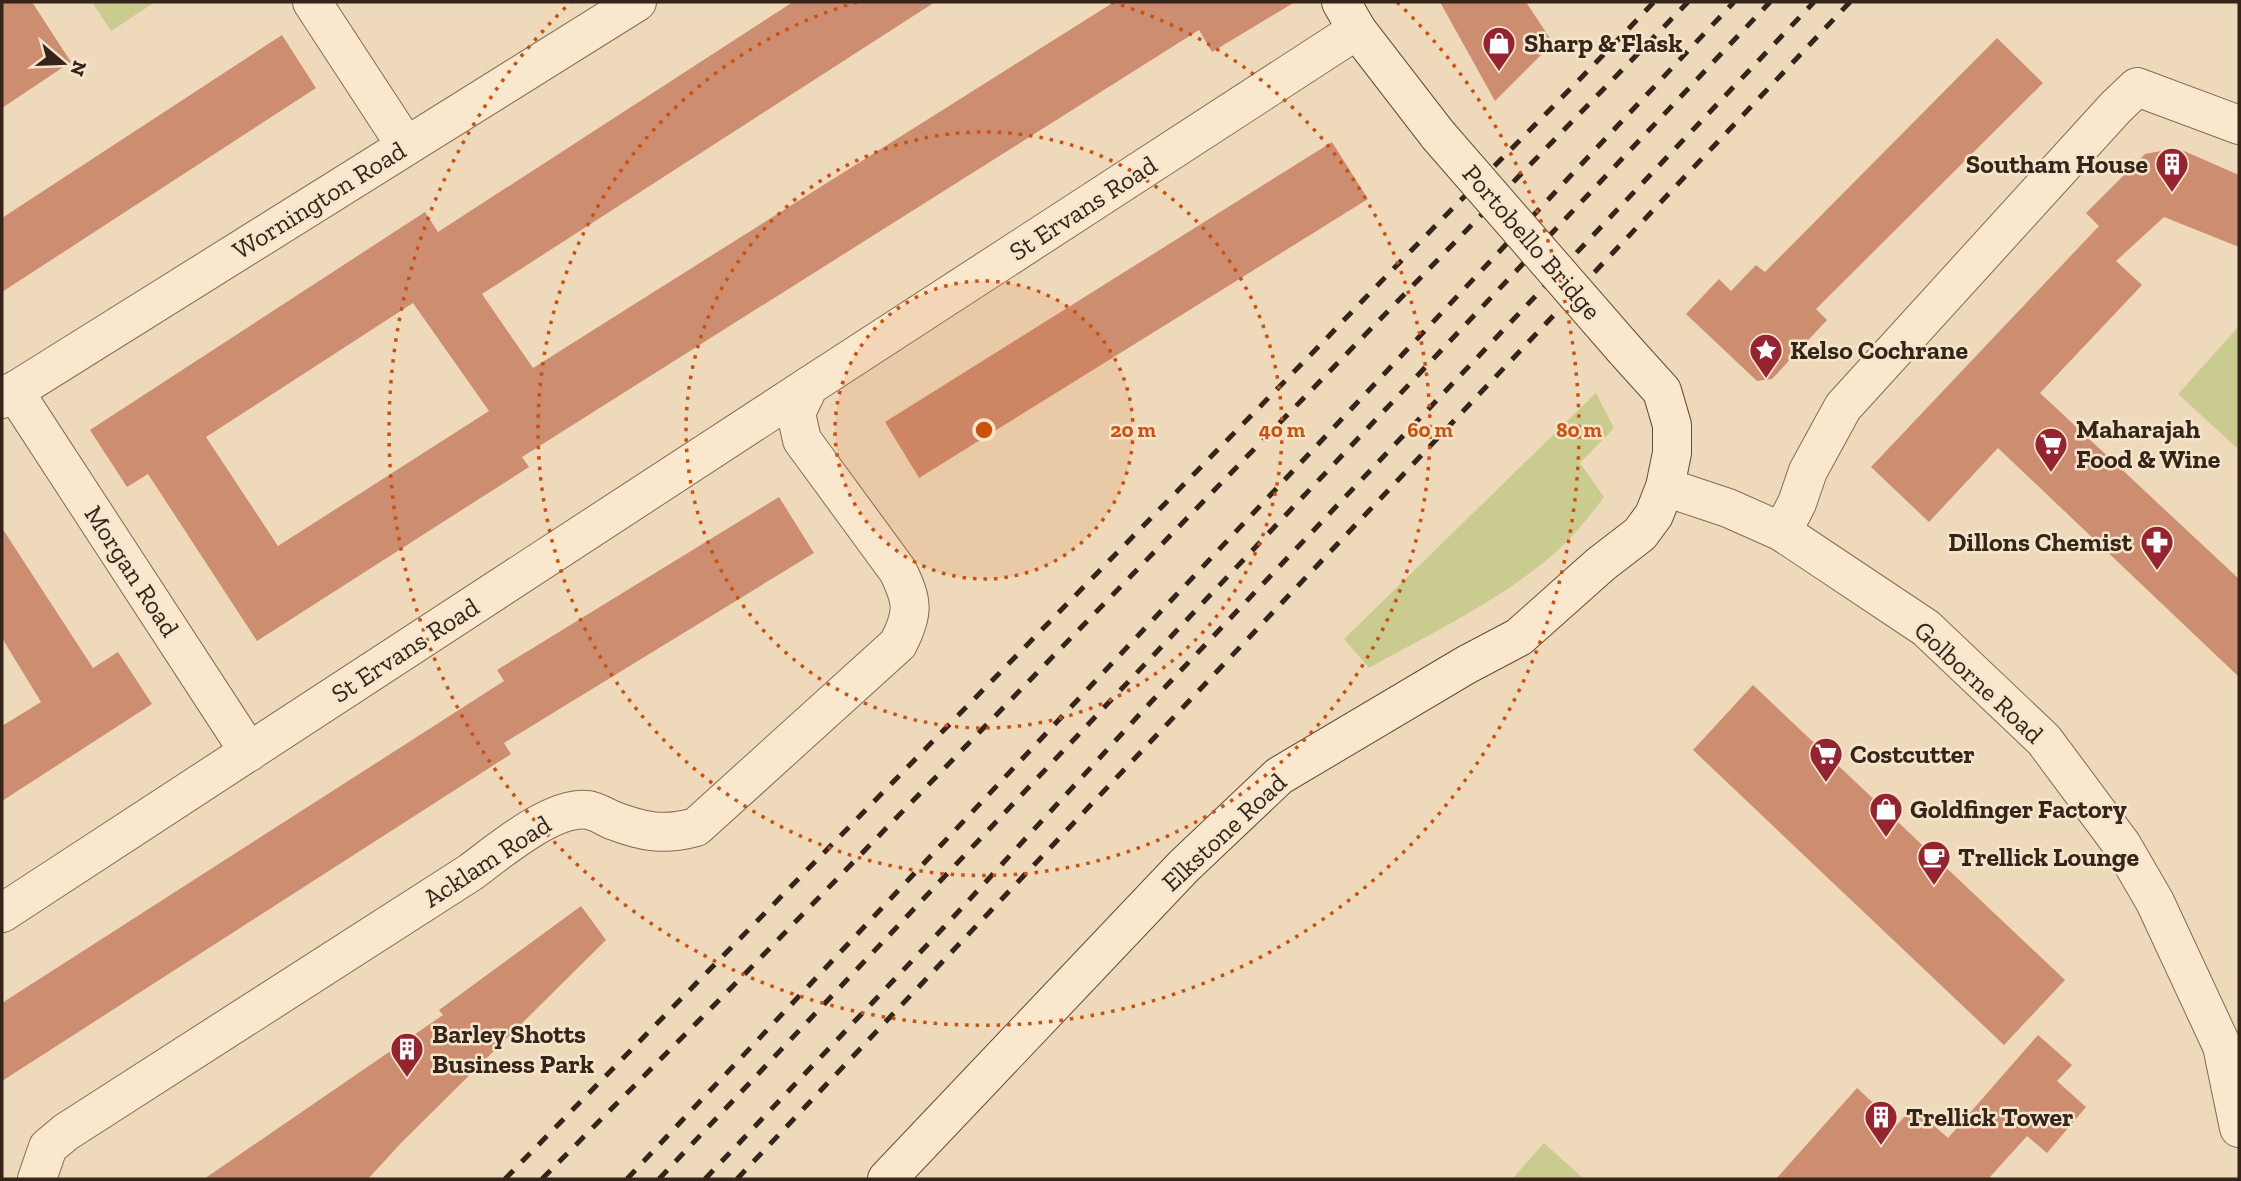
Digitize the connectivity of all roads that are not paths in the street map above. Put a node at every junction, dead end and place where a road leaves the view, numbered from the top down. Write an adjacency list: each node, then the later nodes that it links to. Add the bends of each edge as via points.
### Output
1 (312, 2): 5 (street)
2 (637, 2): 5 (street, Wornington Road)
3 (1349, 16): 7 (street, St Ervans Road); 8 (street, Portobello Bridge, bridge, via 1438,135 1662,391 1672,425)
4 (2239, 125): 9 (street, via 2137,87 1843,407)
5 (406, 146): 6 (street, Wornington Road)
6 (8, 395): 10 (street, Morgan Road)
7 (802, 399): 10 (street, St Ervans Road); 14 (street, Acklam Road, via 802,440 898,571 909,593 909,622 898,644 696,827 675,833 649,831 587,810 557,814 66,1132 48,1147)
8 (1665, 487): 9 (street, Golborne Road); 15 (street, Elkstone Road, via 1640,534 1519,637 1279,776 1184,866)
9 (1782, 532): 12 (street, Golborne Road, via 1926,628 2043,740 2122,845)
10 (249, 752): 11 (street, St Ervans Road)
11 (2, 913)
12 (2236, 1066): 13 (street, Golborne Road)
13 (2239, 1128)
14 (37, 1179)
15 (887, 1179)

